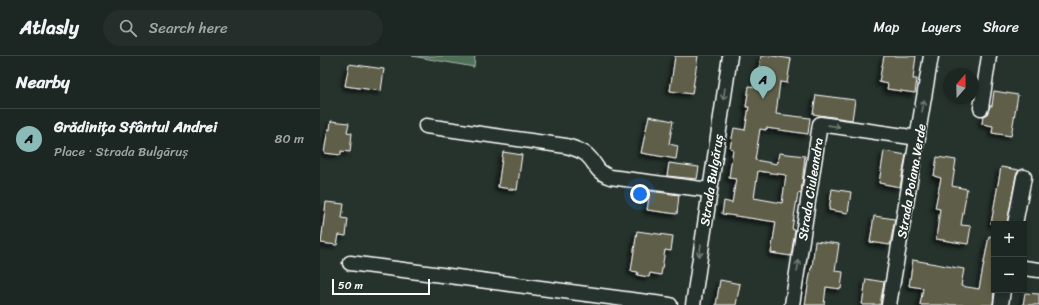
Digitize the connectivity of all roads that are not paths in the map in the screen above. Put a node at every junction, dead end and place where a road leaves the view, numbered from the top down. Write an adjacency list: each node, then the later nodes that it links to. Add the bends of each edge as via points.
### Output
1 (730, 56): 8 (street, Strada Bulgăruș, one-way to 8)
2 (931, 56): 6 (street, Strada Poiana Verde, one-way to 2)
3 (988, 56): 4 (street)
4 (981, 108)
5 (426, 126): 8 (street, via 573,147 588,156 601,173 610,177)
6 (918, 141): 16 (street, Strada Ciuleandra, one-way to 6, via 820,124); 17 (street, Strada Poiana Verde)
7 (1024, 177): 9 (street)
8 (709, 190): 15 (street, Strada Bulgăruș, one-way to 15)
9 (1016, 221)
10 (350, 263): 14 (street)
11 (1027, 268): 12 (street)
12 (1039, 270)
13 (1003, 293): 18 (street)
14 (670, 305)
15 (693, 305)
16 (792, 305)
17 (889, 305)
18 (1001, 305)

